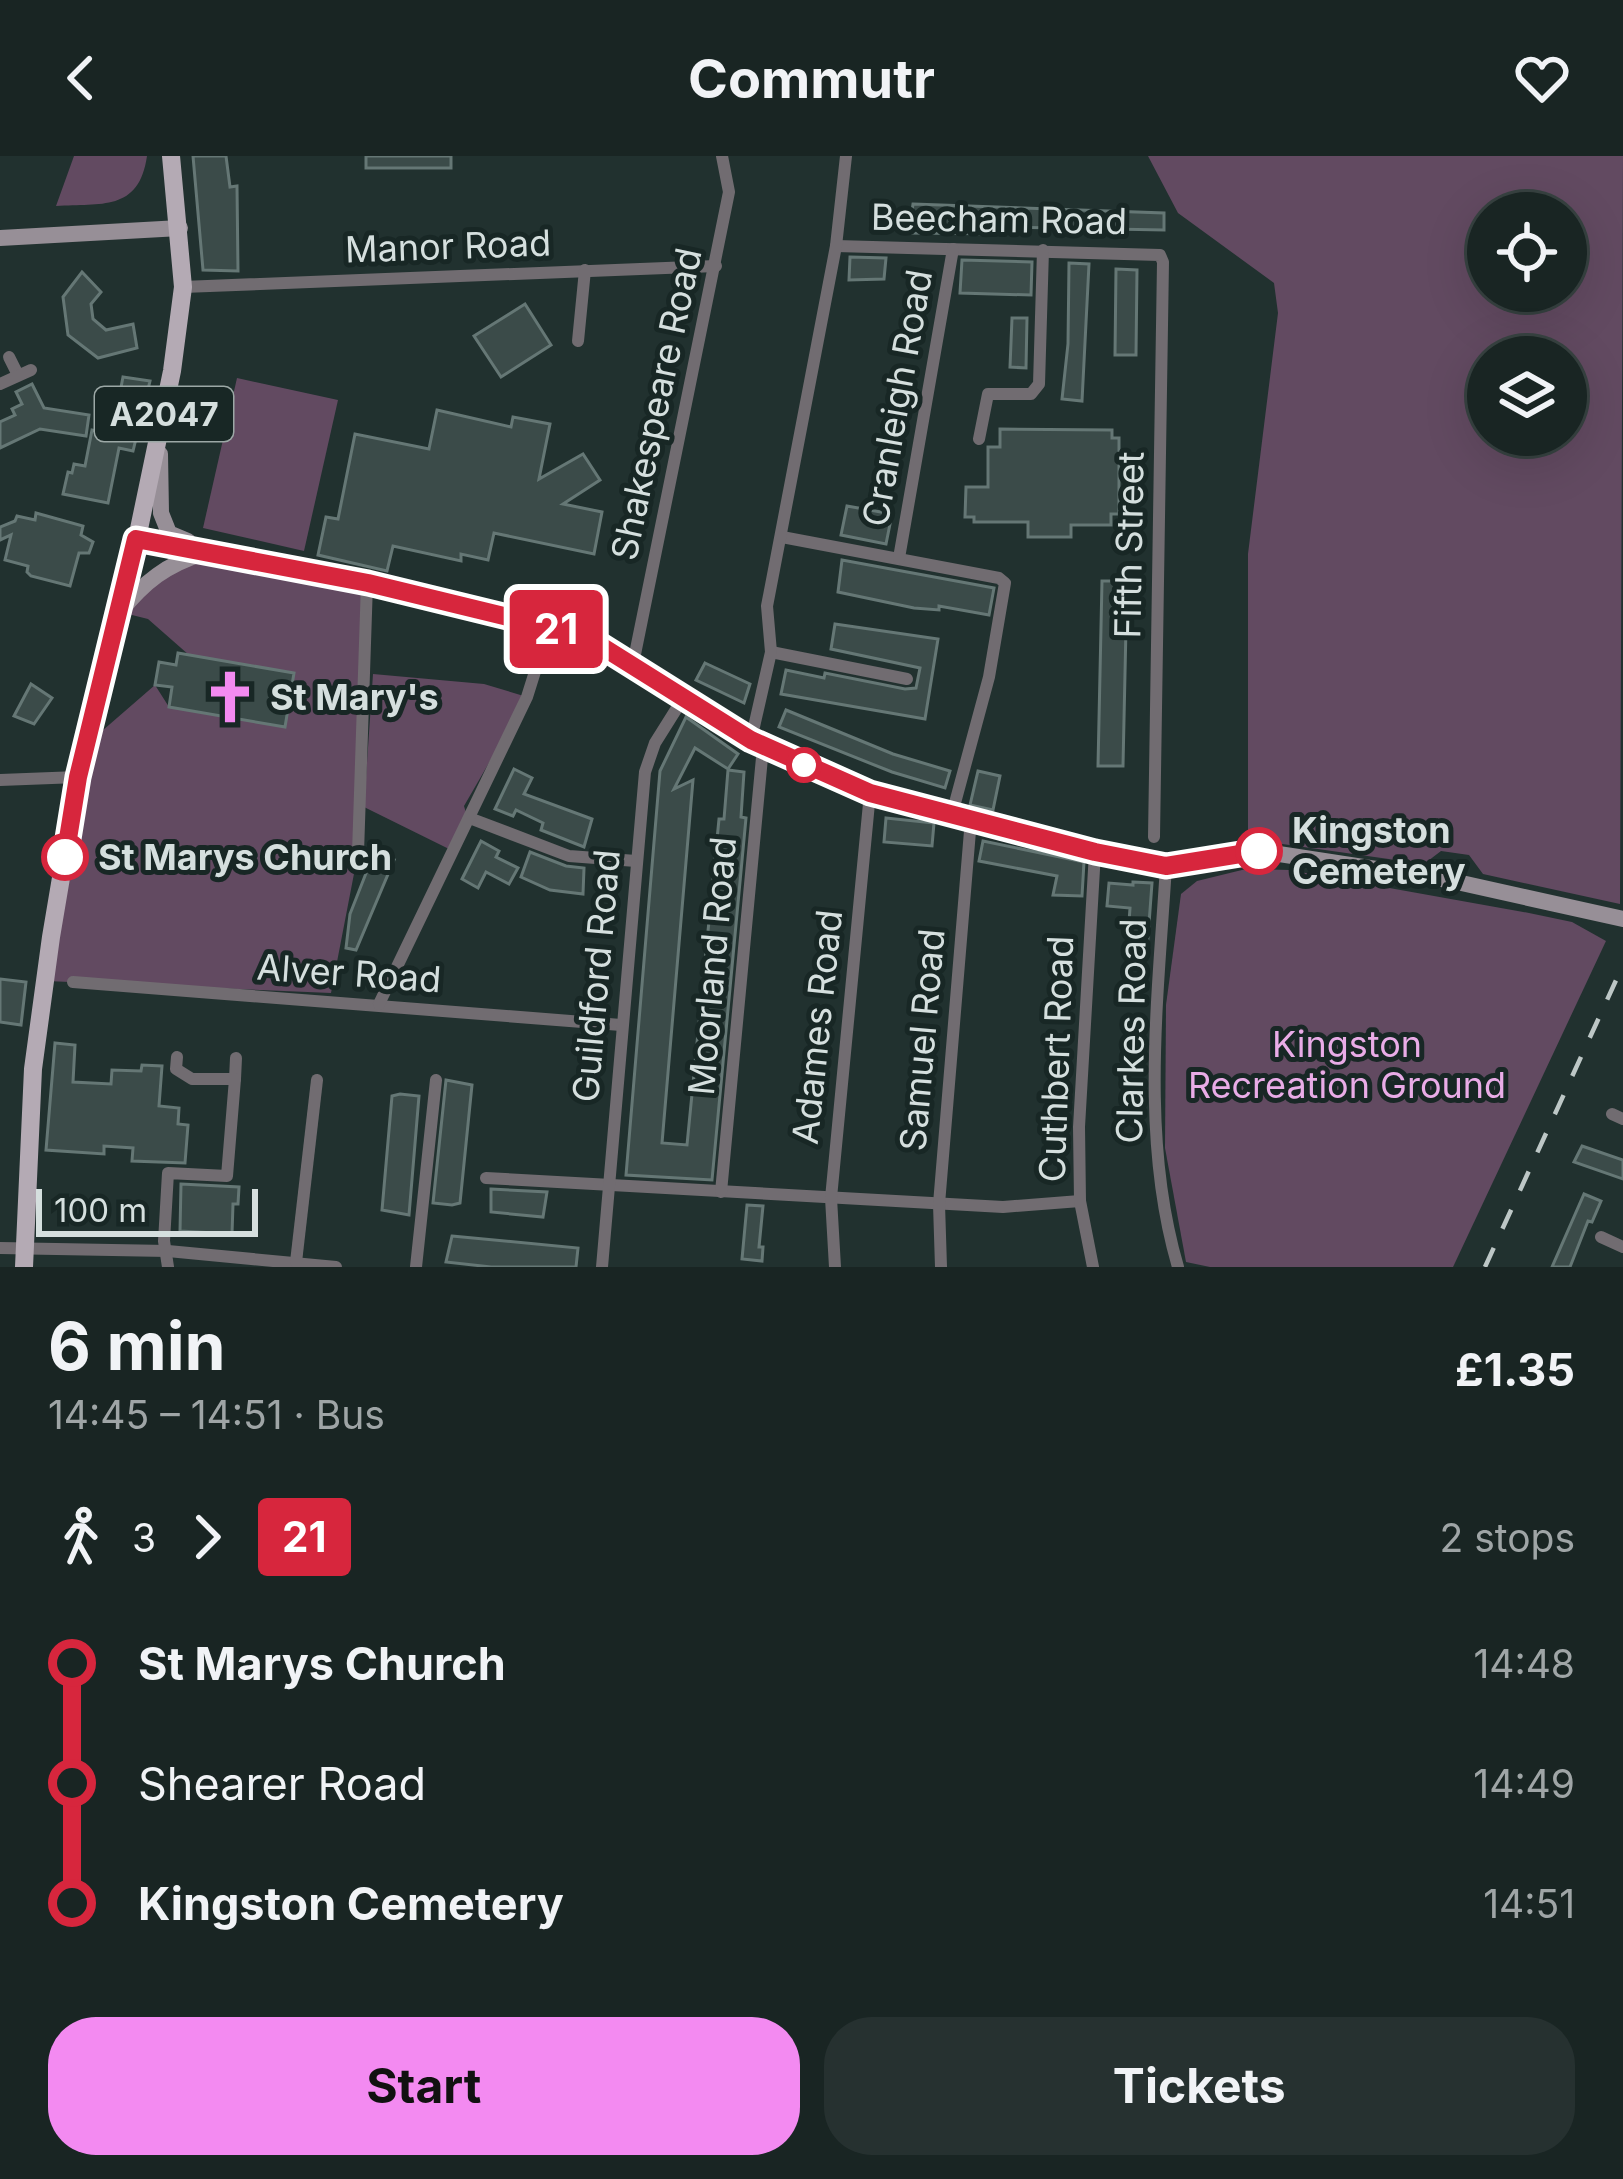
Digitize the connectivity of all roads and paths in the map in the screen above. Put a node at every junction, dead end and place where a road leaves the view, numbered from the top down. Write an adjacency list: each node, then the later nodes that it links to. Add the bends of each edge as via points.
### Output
1 (171, 156): 4 (main road, A2047)
2 (722, 156): 10 (street, Shakespeare Road, via 729,193)
3 (846, 156): 6 (street, Moorland Road)
4 (180, 228): 5 (street); 12 (main road, A2047)
5 (0, 238)
6 (836, 246): 7 (street, Beecham Road); 18 (street, Moorland Road)
7 (953, 249): 8 (street, Beecham Road); 21 (street, Cranleigh Road)
8 (1043, 250): 9 (street, Beecham Road); 17 (street, via 1039,384 1030,394 988,394)
9 (1160, 255): 35 (street, Fifth Street)
10 (716, 266): 11 (street, Manor Road); 26 (street, Shakespeare Road)
11 (585, 270): 12 (street, Manor Road); 13 (street)
12 (183, 286): 16 (main road, A2047)
13 (578, 341)
14 (9, 357): 15 (street, via 25,373)
15 (0, 384)
16 (160, 432): 19 (main road, A2047); 20 (street, via 161,513 169,532)
17 (980, 439)
18 (782, 537): 21 (street); 25 (street, Moorland Road, via 767,606)
19 (136, 539): 20 (street); 23 (main road, A2047)
20 (211, 551): 22 (street); 23 (street, via 161,571)
21 (899, 558): 33 (street, Samuel Road, via 1005,583)
22 (368, 583): 24 (street); 37 (street)
23 (120, 612): 30 (main road, A2047)
24 (549, 627): 26 (street); 34 (street)
25 (771, 652): 27 (street); 29 (street, Moorland Road)
26 (633, 664): 28 (street)
27 (907, 679)
28 (682, 700): 29 (street); 38 (street, Guildford Road, via 645,772)
29 (757, 744): 32 (street); 51 (street, Moorland Road)
30 (78, 777): 31 (street); 56 (main road, A2047, via 33,1069)
31 (0, 780)
32 (870, 793): 33 (street); 52 (street, Adames Road)
33 (962, 817): 36 (street); 54 (street, Samuel Road)
34 (472, 818): 38 (street, via 569,856); 42 (street)
35 (1154, 837)
36 (1095, 852): 39 (street); 53 (street, Cuthbert Road)
37 (358, 853)
38 (636, 861): 43 (street, Guildford Road)
39 (1166, 866): 40 (street, via 1259,851); 69 (street, Clarkes Road, via 1155,1106)
40 (1621, 918)
41 (73, 982): 42 (street, Alver Road)
42 (379, 1004): 43 (street, Alver Road)
43 (621, 1025): 50 (street, Guildford Road)
44 (177, 1057): 46 (street, via 176,1070 192,1079)
45 (236, 1058): 46 (street)
46 (235, 1078): 59 (street, via 227,1176 168,1173)
47 (317, 1080): 60 (street)
48 (436, 1080): 64 (street)
49 (486, 1178): 50 (street)
50 (609, 1184): 51 (street); 65 (street, Guildford Road)
51 (722, 1192): 52 (street)
52 (831, 1198): 54 (street); 66 (street, Adames Road)
53 (1080, 1201): 54 (street); 68 (street, Cuthbert Road)
54 (938, 1204): 67 (street, Samuel Road)
55 (1600, 1237): 57 (street)
56 (24, 1246): 58 (street); 59 (street); 61 (main road, A2047)
57 (1623, 1247)
58 (0, 1248)
59 (168, 1251): 60 (street); 62 (street)
60 (296, 1262): 63 (street)
61 (24, 1267)
62 (168, 1267)
63 (336, 1267)
64 (416, 1267)
65 (602, 1267)
66 (835, 1267)
67 (941, 1267)
68 (1093, 1267)
69 (1178, 1267)

